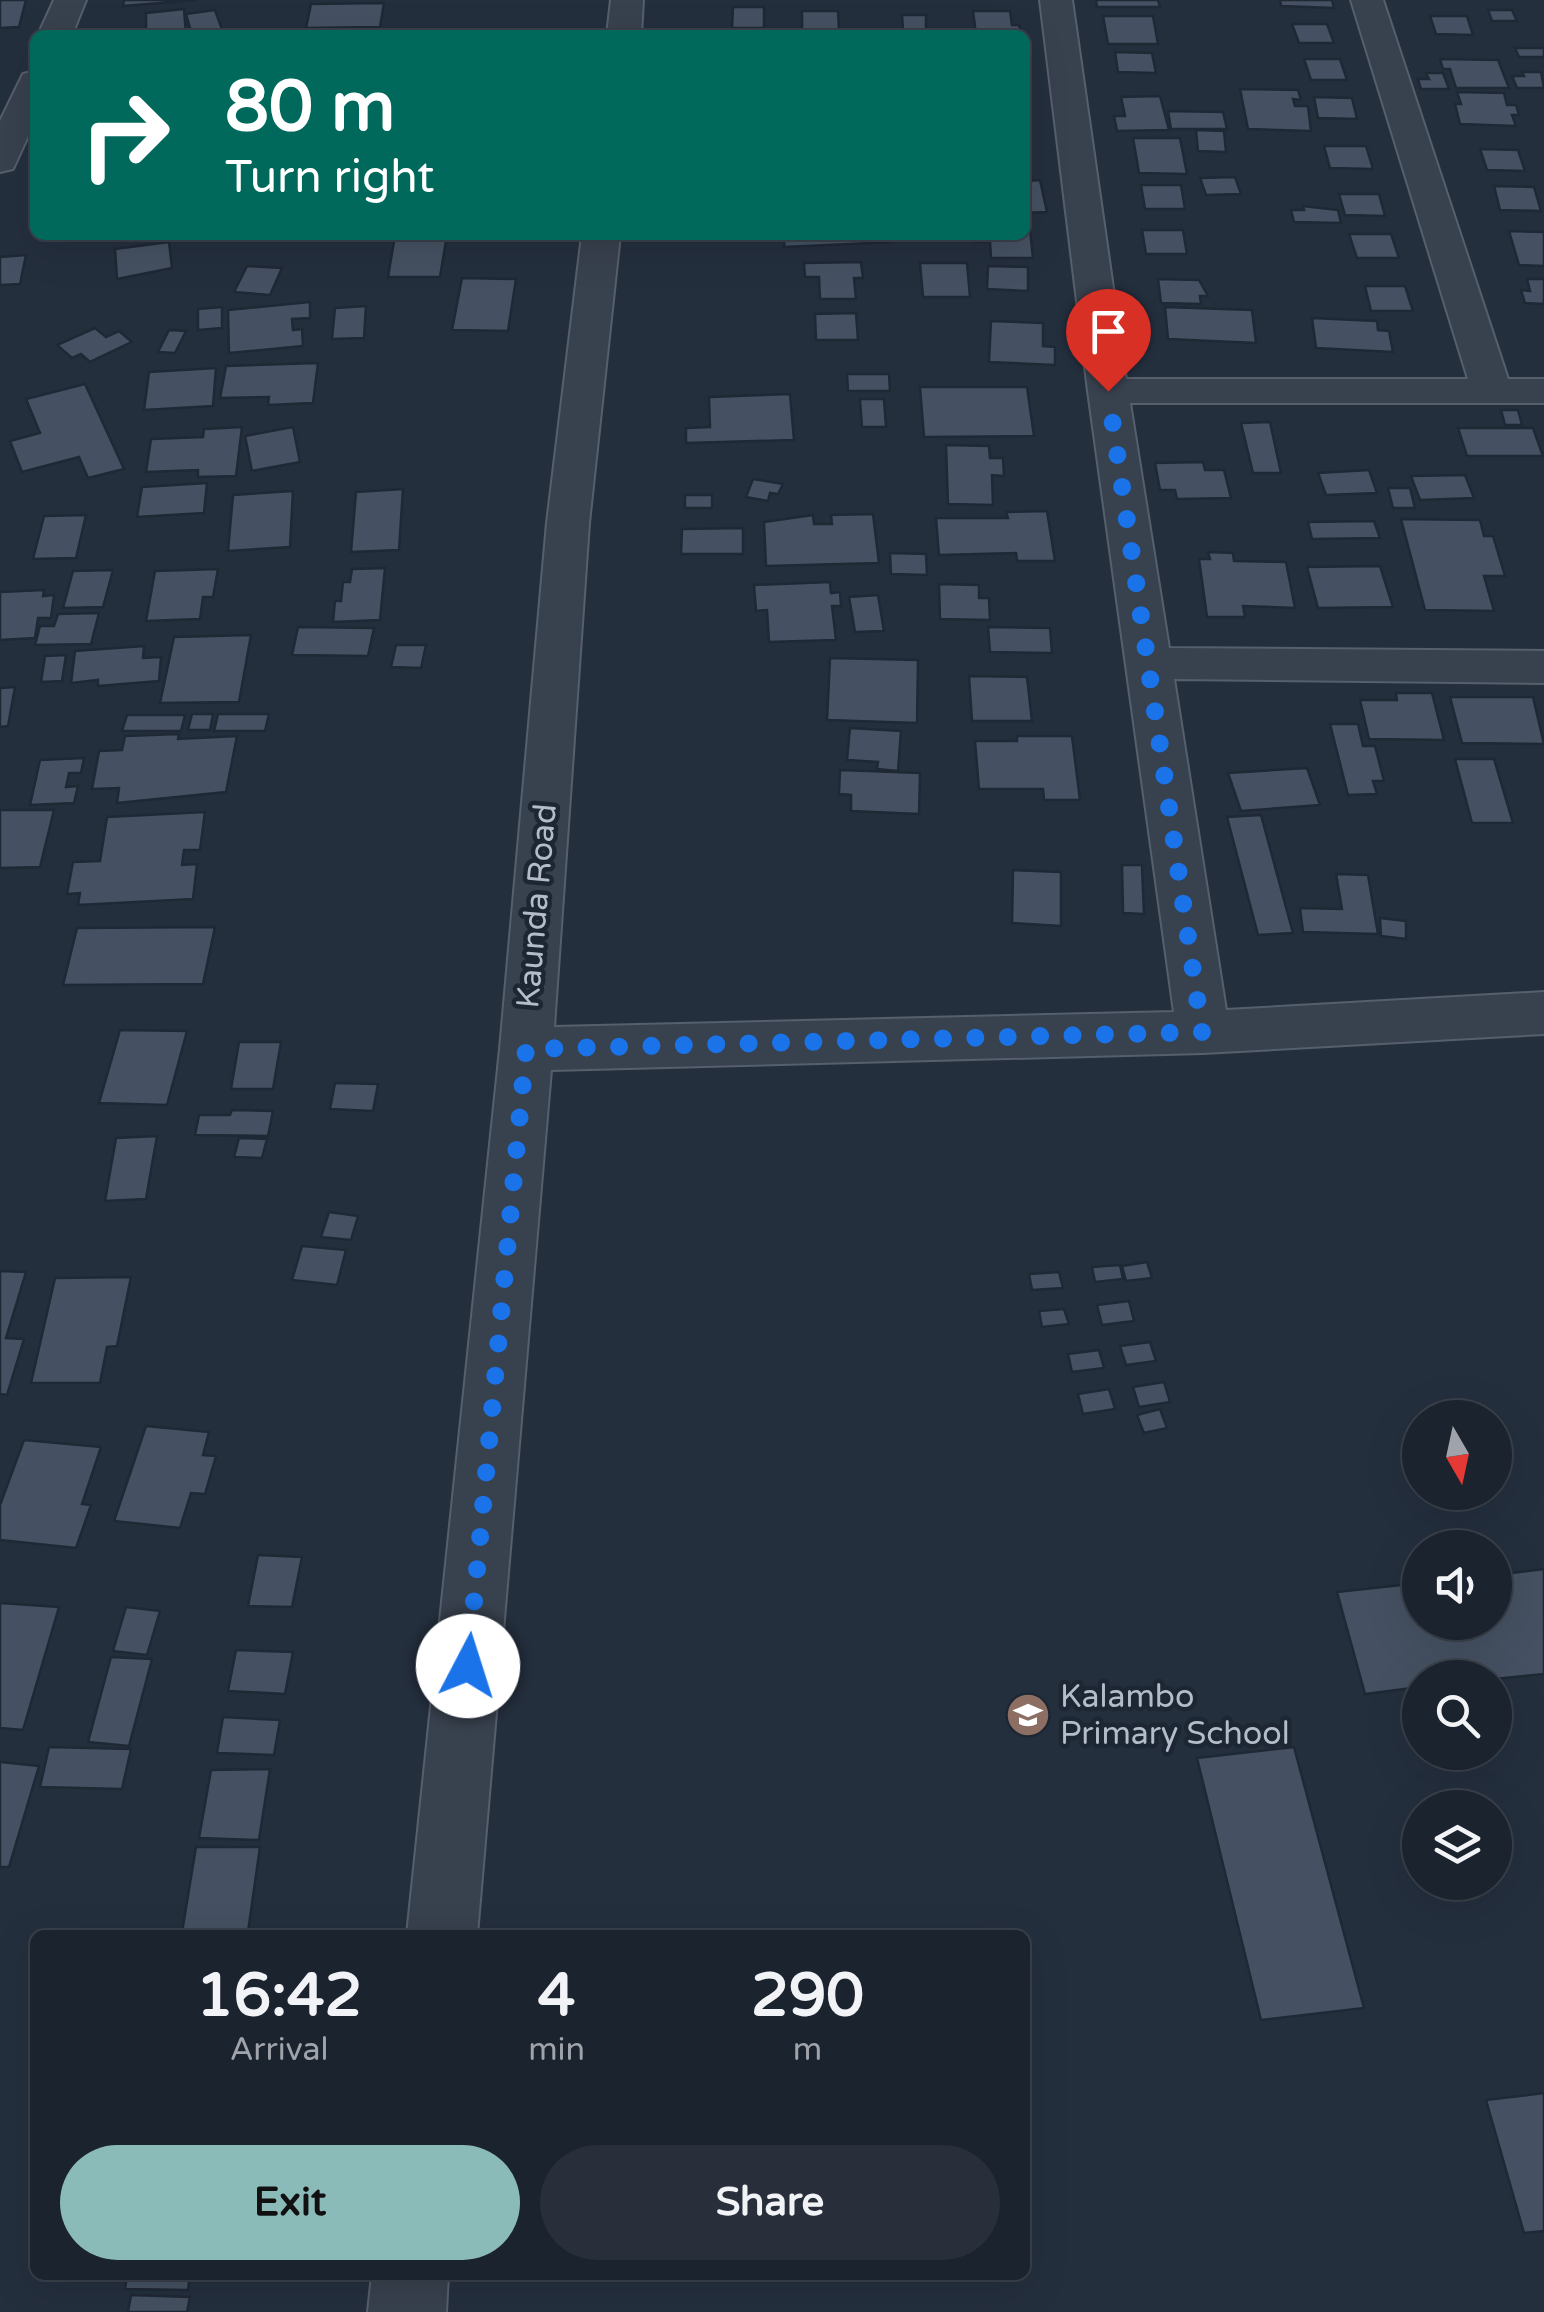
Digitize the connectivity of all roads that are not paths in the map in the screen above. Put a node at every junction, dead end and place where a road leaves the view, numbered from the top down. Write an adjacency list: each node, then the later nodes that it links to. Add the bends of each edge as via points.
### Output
1 (70, 0): 5 (street)
2 (628, 0): 6 (street)
3 (1056, 0): 10 (street)
4 (1367, 0): 11 (street)
5 (57, 30)
6 (625, 30)
7 (30, 92): 8 (street)
8 (0, 161)
9 (600, 240): 17 (street, Kaunda Road, via 568,523)
10 (1108, 391): 11 (street); 13 (street)
11 (1492, 391): 12 (street)
12 (1544, 391)
13 (1149, 663): 14 (street); 16 (street)
14 (1544, 667)
15 (1544, 1013): 16 (street)
16 (1202, 1032): 17 (street)
17 (526, 1049): 18 (street, Kaunda Road)
18 (442, 1930)
19 (410, 2280): 20 (street)
20 (407, 2312)

